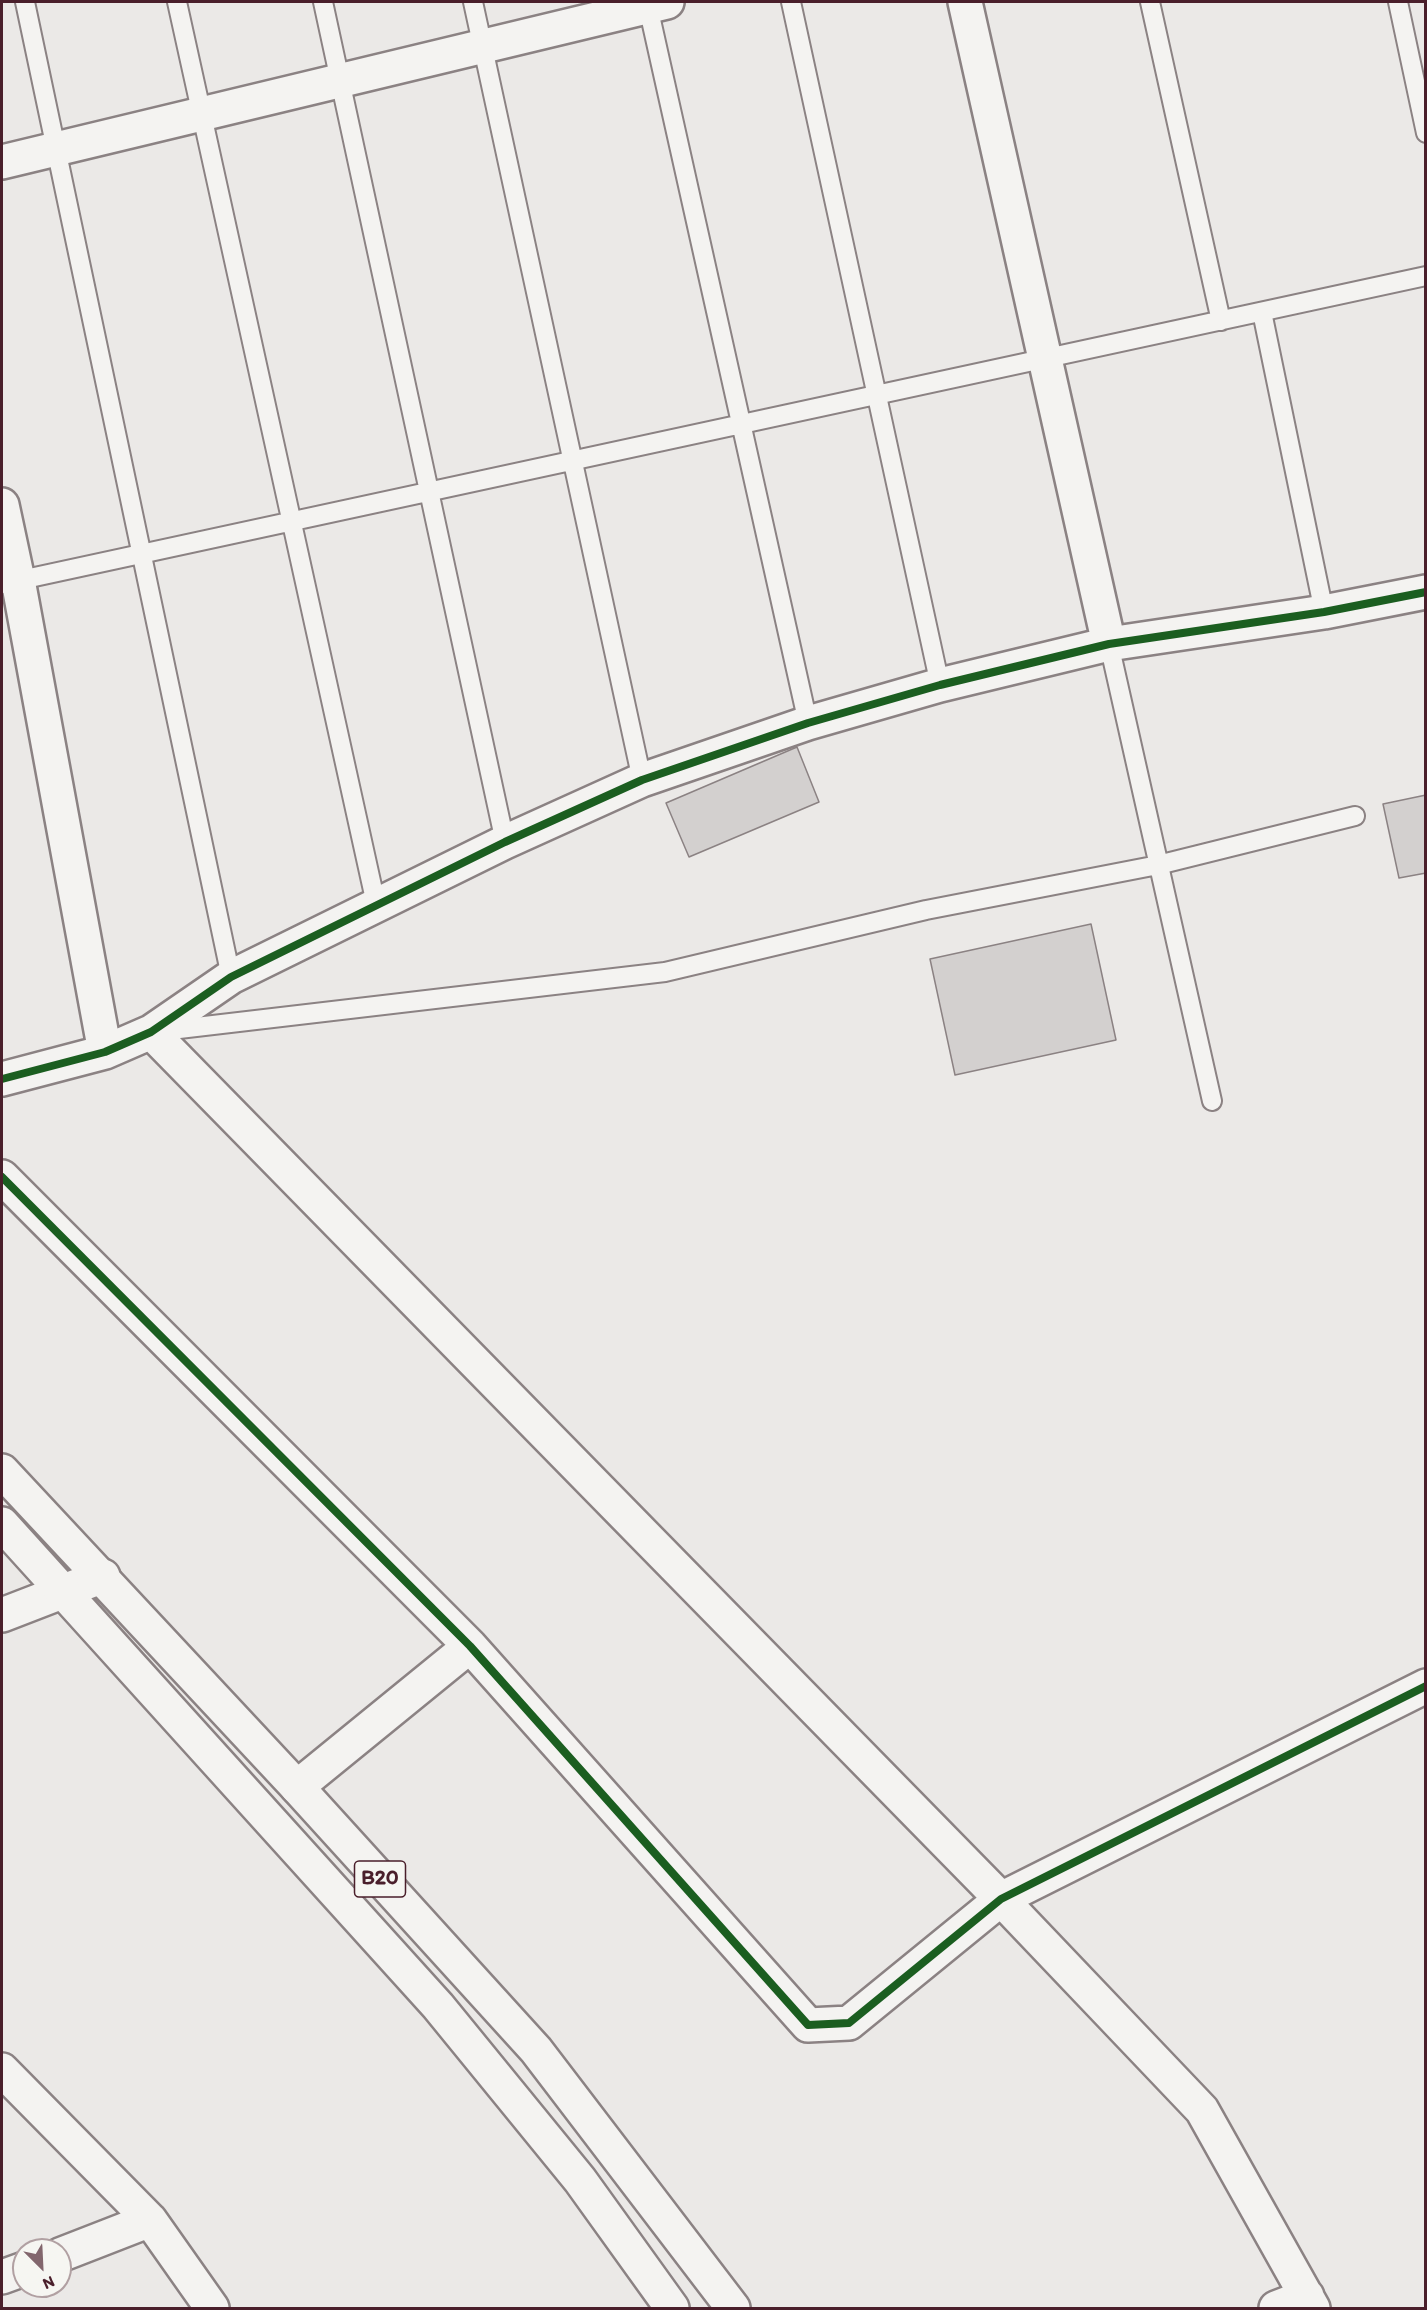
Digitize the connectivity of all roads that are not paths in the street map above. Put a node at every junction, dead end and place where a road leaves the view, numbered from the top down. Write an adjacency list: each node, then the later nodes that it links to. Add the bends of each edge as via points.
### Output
1 (25, 2): 14 (lane)
2 (177, 2): 12 (lane)
3 (323, 2): 11 (lane)
4 (473, 2): 10 (lane)
5 (791, 2): 20 (lane)
6 (964, 2): 19 (main road)
7 (1150, 2): 18 (lane)
8 (1398, 2): 13 (lane)
9 (654, 3): 10 (main road); 21 (lane)
10 (483, 46): 11 (main road); 22 (lane)
11 (340, 80): 12 (main road); 23 (lane)
12 (202, 114): 14 (main road); 25 (lane)
13 (1425, 133)
14 (56, 149): 15 (main road); 26 (lane)
15 (2, 162)
16 (1425, 276): 17 (lane)
17 (1262, 312): 18 (lane); 29 (lane)
18 (1221, 321): 19 (lane)
19 (1045, 359): 20 (lane); 30 (main road)
20 (877, 395): 21 (lane); 31 (lane)
21 (739, 424): 22 (lane); 32 (lane)
22 (573, 461): 23 (lane); 33 (lane)
23 (430, 492): 25 (lane); 35 (lane)
24 (2, 505): 27 (main road)
25 (291, 522): 26 (lane); 37 (lane)
26 (141, 554): 27 (lane); 38 (lane)
27 (10, 582): 40 (main road)
28 (1425, 592): 29 (main road)
29 (1324, 612): 30 (main road)
30 (1109, 644): 31 (main road); 36 (lane)
31 (940, 685): 32 (main road)
32 (808, 723): 33 (main road)
33 (642, 780): 35 (main road)
34 (1355, 816): 36 (lane)
35 (505, 842): 37 (main road)
36 (1158, 865): 39 (lane, via 926,910 665,972); 42 (lane)
37 (376, 904): 38 (main road)
38 (231, 977): 39 (main road)
39 (151, 1032): 40 (main road); 52 (main road)
40 (105, 1052): 41 (main road)
41 (2, 1079)
42 (1212, 1101)
43 (2, 1177): 49 (main road)
44 (2, 1471): 46 (main road, B20)
45 (2, 1524): 47 (main road, B20)
46 (103, 1576): 47 (main road); 51 (main road, B20)
47 (65, 1591): 48 (main road); 58 (main road, B20, via 438,2006 580,2180)
48 (2, 1615)
49 (470, 1646): 51 (main road); 52 (main road, via 808,2025 849,2023)
50 (1425, 1686): 52 (main road)
51 (297, 1787): 59 (main road, B20, via 536,2050)
52 (1000, 1899): 56 (main road, via 1202,2110)
53 (2, 2070): 54 (main road)
54 (150, 2220): 55 (main road); 57 (main road)
55 (72, 2250)
56 (1310, 2302): 60 (main road)
57 (212, 2308)
58 (672, 2308)
59 (733, 2308)
60 (1276, 2308)

